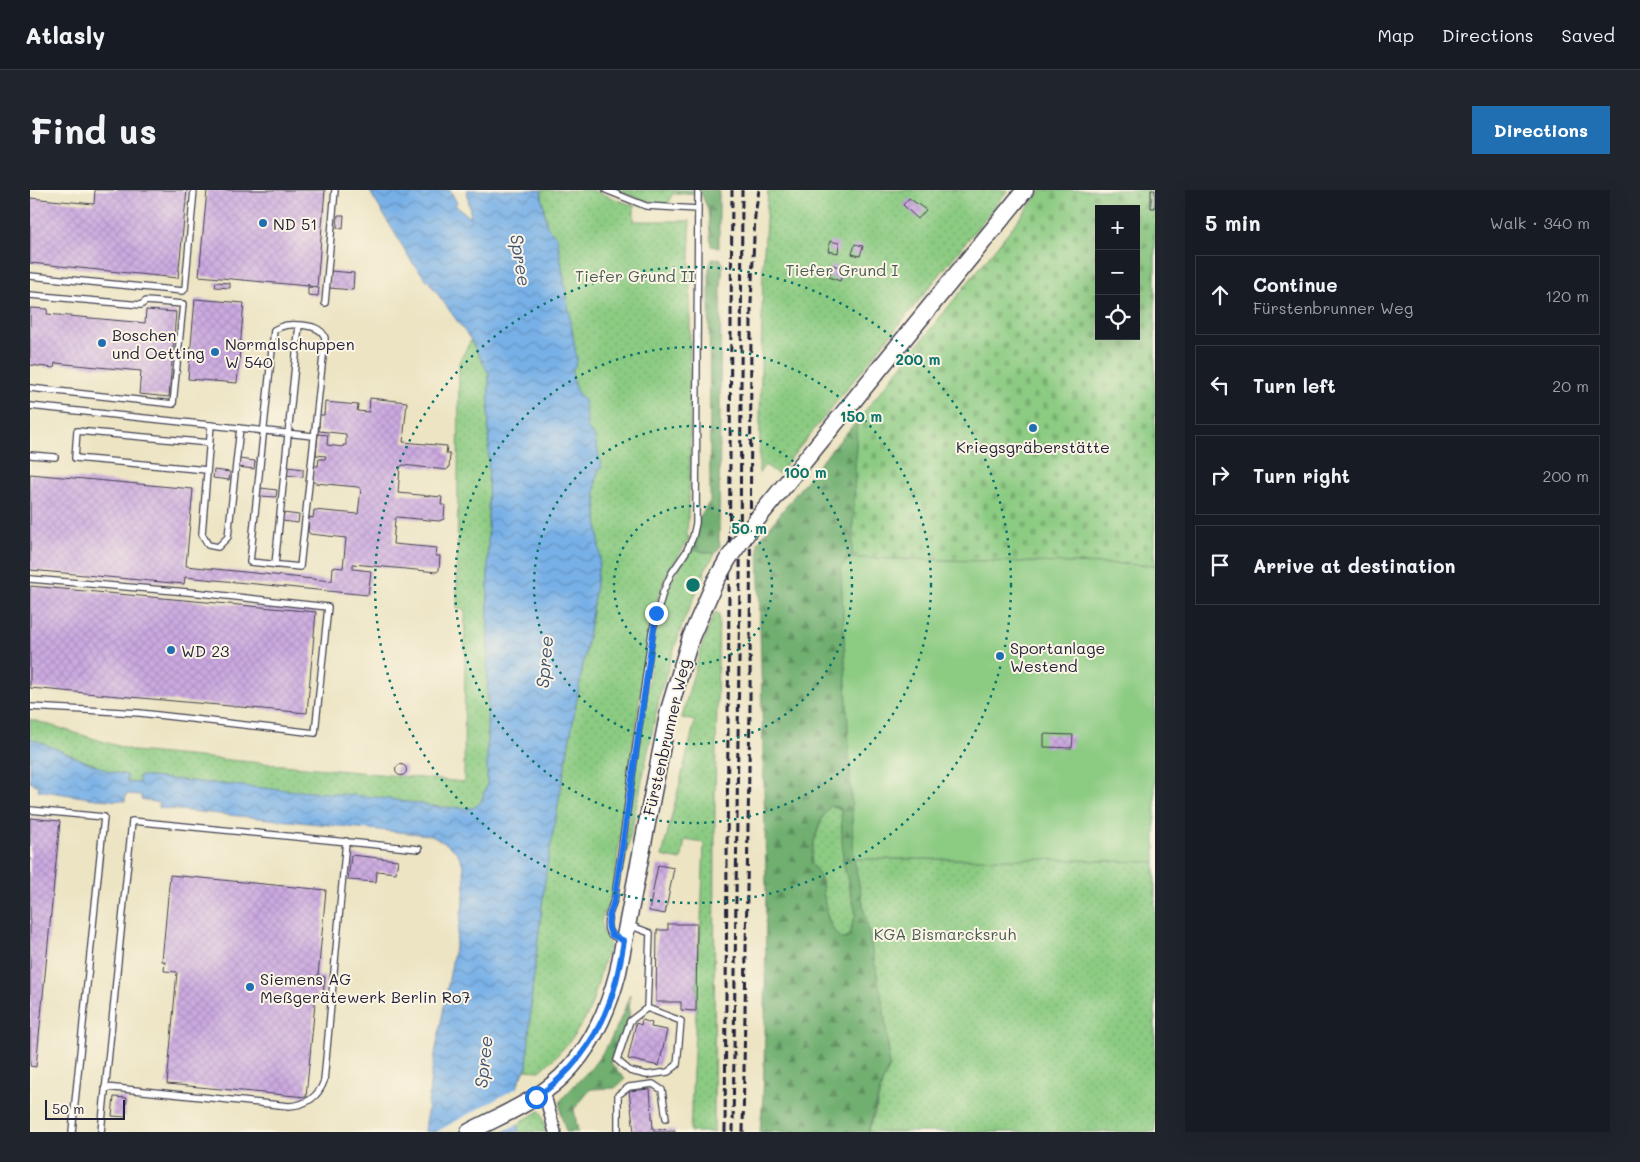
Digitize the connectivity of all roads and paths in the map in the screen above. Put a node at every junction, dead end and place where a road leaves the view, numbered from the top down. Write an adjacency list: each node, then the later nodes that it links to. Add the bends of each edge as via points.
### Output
1 (194, 190): 7 (lane, via 183,291)
2 (335, 190): 9 (lane)
3 (606, 190): 6 (lane, via 646,206)
4 (698, 190): 6 (lane)
5 (1025, 190): 28 (main road, Fürstenbrunner Weg, bridge, via 758,518 715,582 696,624 676,683)
6 (698, 209): 28 (lane, via 696,523 686,552 662,592 652,632 615,896 607,926 612,935)
7 (30, 276)
8 (30, 295): 11 (lane, via 141,305 146,301 183,304 173,404)
9 (326, 303)
10 (299, 325): 15 (lane, via 288,324 274,330); 16 (lane); 17 (lane, via 312,326 325,338)
11 (30, 388)
12 (30, 406): 13 (lane)
13 (211, 425): 14 (lane); 18 (lane)
14 (240, 428): 15 (lane); 21 (lane, via 228,537 218,546 208,545 202,534)
15 (264, 430): 16 (lane); 22 (lane, via 250,562)
16 (288, 433): 17 (lane); 22 (lane)
17 (313, 436): 22 (lane, via 300,568)
18 (210, 443): 21 (lane); 21 (lane, via 77,431 75,458)
19 (30, 455): 20 (lane)
20 (55, 456)
21 (207, 470)
22 (275, 565)
23 (30, 579): 24 (lane, via 328,607 315,733 140,713)
24 (30, 707)
25 (30, 810): 33 (lane, via 104,817)
26 (346, 841): 27 (lane); 30 (lane, via 324,1081 317,1095 310,1101 289,1106); 30 (lane, via 132,821)
27 (420, 849)
28 (626, 933): 29 (lane, via 650,933); 31 (main road, Fürstenbrunner Weg, via 609,1005 597,1031 566,1071)
29 (647, 1008): 29 (lane, via 680,1021 677,1065 668,1072 648,1075 630,1071 618,1060 630,1021)
30 (105, 1086): 34 (lane)
31 (540, 1094): 35 (main road, Fürstenbrunner Weg); 36 (street)
32 (666, 1118): 37 (lane, via 662,1090 653,1084 628,1087 618,1095)
33 (72, 1132)
34 (101, 1132)
35 (469, 1132)
36 (555, 1132)
37 (618, 1132)

